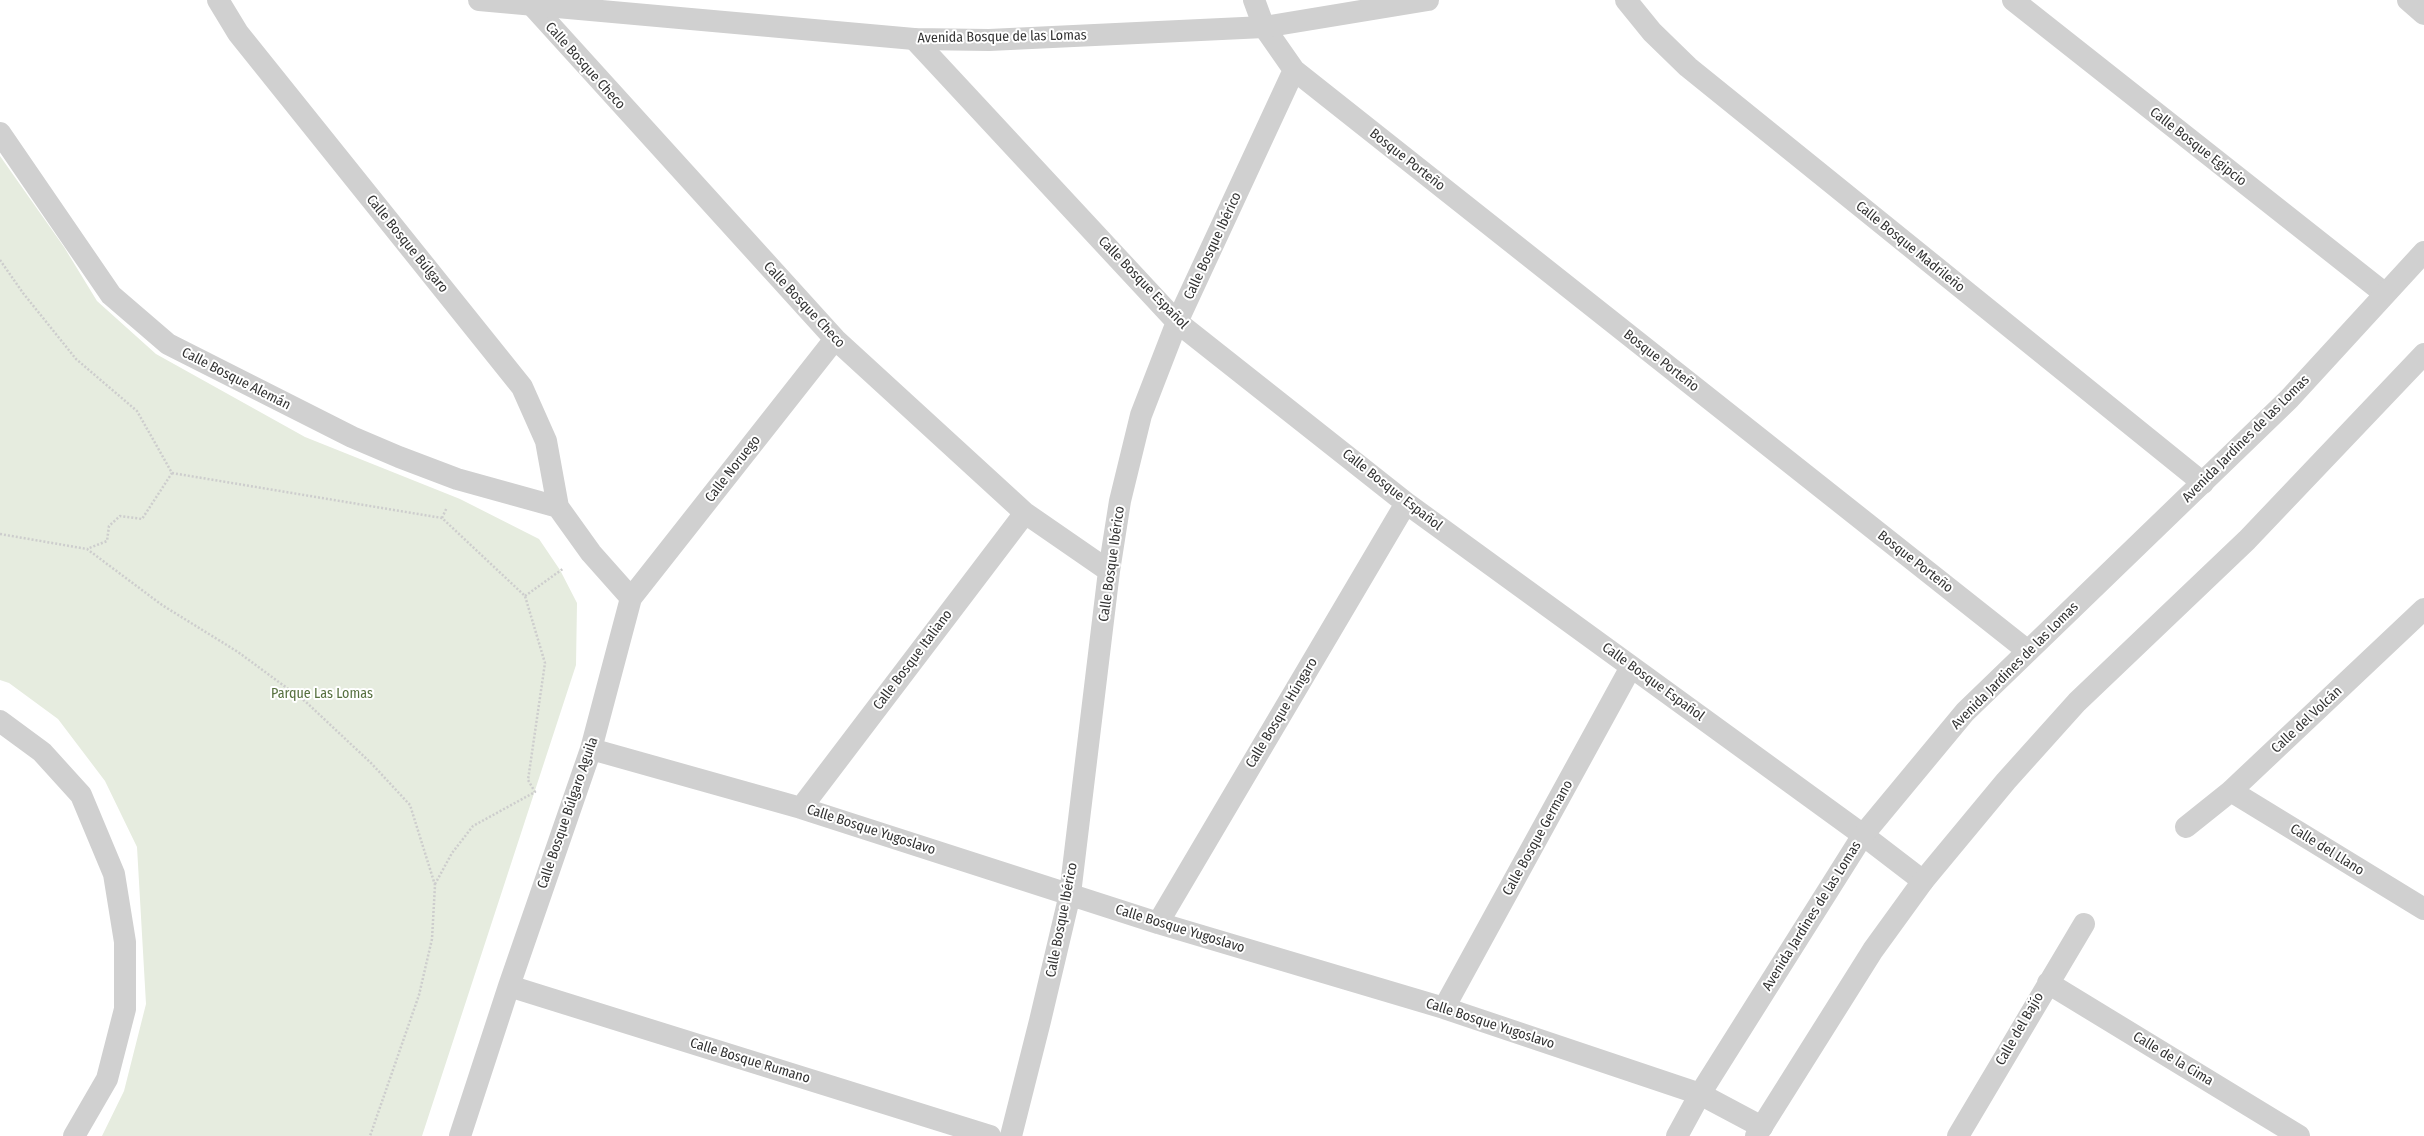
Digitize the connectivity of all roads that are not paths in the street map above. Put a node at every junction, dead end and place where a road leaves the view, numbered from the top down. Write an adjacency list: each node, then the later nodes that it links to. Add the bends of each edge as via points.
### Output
1 (218, 0): 21 (street, Calle Bosque Búlgaro, via 238,33 522,387 546,441)
2 (479, 0): 8 (street, Avenida Bosque de las Lomas)
3 (1254, 0): 10 (street)
4 (1428, 0): 10 (street, Avenida Bosque de las Lomas)
5 (1626, 0): 19 (street, Calle Bosque Madrileño, via 1652,32 1688,67)
6 (2013, 0): 15 (street, Calle Bosque Egipcio)
7 (2408, 0): 9 (street)
8 (530, 2): 11 (street, Avenida Bosque de las Lomas); 17 (street, Calle Bosque Checo)
9 (2424, 14)
10 (1264, 27): 11 (street, Avenida Bosque de las Lomas, via 988,40); 12 (street)
11 (914, 39): 16 (street, Calle Bosque Español)
12 (1294, 70): 16 (street, Calle Bosque Ibérico); 26 (street, Bosque Porteño)
13 (0, 133): 21 (street, Calle Bosque Alemán, via 111,295 168,344 288,406 398,457 456,479)
14 (2424, 252): 15 (street, Avenida Jardines de las Lomas)
15 (2384, 293): 19 (street, Avenida Jardines de las Lomas, via 2289,399)
16 (1178, 322): 20 (street, Calle Bosque Español); 23 (street, Calle Bosque Ibérico, via 1141,415 1120,501)
17 (835, 339): 22 (street, Calle Bosque Checo); 24 (street, Calle Noruego)
18 (2424, 354): 34 (street, via 2247,540 2077,702 2006,781)
19 (2203, 483): 26 (street, Avenida Jardines de las Lomas)
20 (1406, 503): 27 (street, Calle Bosque Español); 37 (street, Calle Bosque Húngaro)
21 (558, 507): 24 (street, via 592,553)
22 (1025, 513): 23 (street, Calle Bosque Checo); 31 (street, Calle Bosque Italiano)
23 (1109, 571): 35 (street, Calle Bosque Ibérico)
24 (631, 598): 29 (street, Calle Bosque Búlgaro Aguila)
25 (2422, 614): 30 (street, Calle del Volcán)
26 (2028, 652): 33 (street, Avenida Jardines de las Lomas, via 1965,712)
27 (1631, 667): 33 (street, Calle Bosque Español); 41 (street, Calle Bosque Germano)
28 (0, 721): 44 (street, via 42,752 81,795 114,874 125,942 125,1010 107,1079)
29 (591, 749): 31 (street, Calle Bosque Yugoslavo); 40 (street, Calle Bosque Búlgaro Aguila)
30 (2231, 791): 32 (street, Calle del Volcán); 36 (street, Calle del Llano)
31 (801, 808): 35 (street, Calle Bosque Yugoslavo)
32 (2186, 827)
33 (1863, 835): 34 (street, Calle Bosque Español); 42 (street, Avenida Jardines de las Lomas)
34 (1923, 881): 43 (street, via 1873,950)
35 (1070, 894): 37 (street, Calle Bosque Yugoslavo); 47 (street, Calle Bosque Ibérico)
36 (2424, 909)
37 (1158, 924): 41 (street, Calle Bosque Yugoslavo)
38 (2084, 924): 39 (street, Calle del Bajío)
39 (2048, 983): 49 (street, Calle del Bajío); 50 (street, Calle de la Cima)
40 (509, 986): 45 (street, Calle Bosque Búlgaro Aguila); 46 (street, Calle Bosque Rumano)
41 (1444, 1008): 42 (street, Calle Bosque Yugoslavo)
42 (1700, 1094): 43 (street, Calle Bosque Yugoslavo); 48 (street, Avenida Jardines de las Lomas)
43 (1759, 1132)
44 (74, 1136)
45 (460, 1136)
46 (990, 1136)
47 (1011, 1136)
48 (1676, 1136)
49 (1958, 1136)
50 (2299, 1136)

